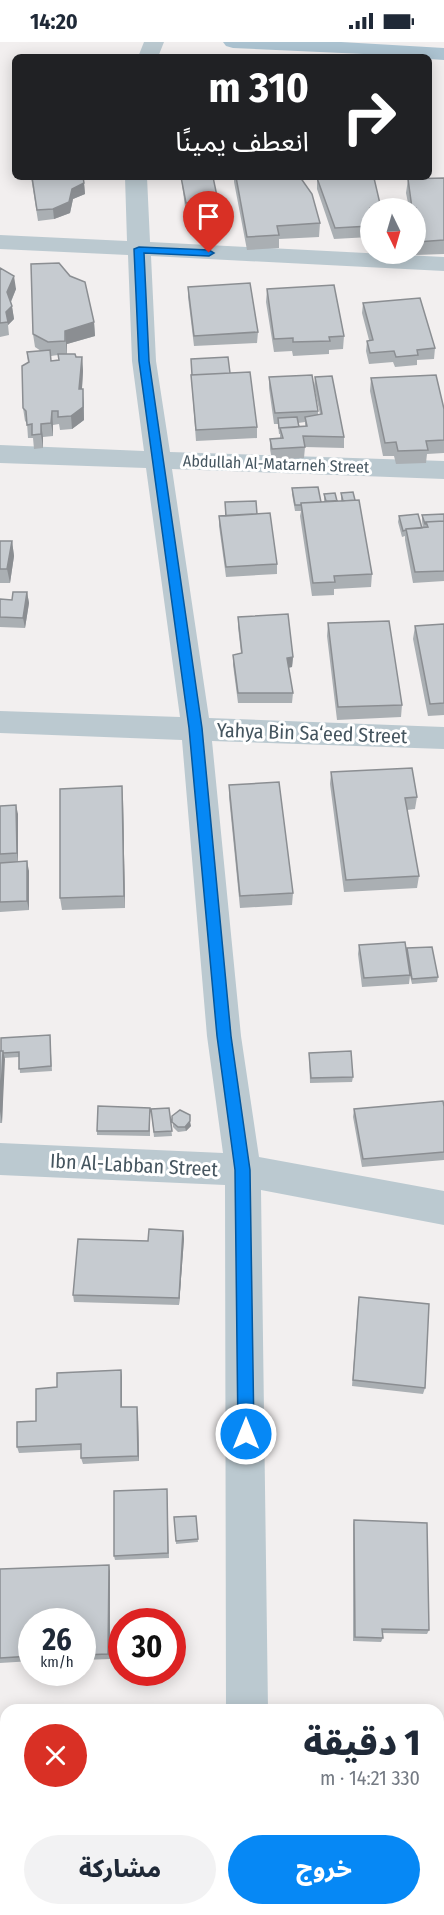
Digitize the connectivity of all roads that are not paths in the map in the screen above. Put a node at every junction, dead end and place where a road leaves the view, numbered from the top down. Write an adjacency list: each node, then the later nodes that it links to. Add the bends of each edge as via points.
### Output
1 (233, 42): 2 (main road)
2 (444, 54)
3 (136, 180): 5 (street)
4 (0, 242): 5 (street)
5 (139, 249): 6 (street); 8 (street, via 144,361)
6 (444, 264)
7 (0, 454): 8 (street, Abdullah Al-Matarneh Street)
8 (157, 459): 9 (street, Abdullah Al-Matarneh Street); 11 (street)
9 (444, 470)
10 (0, 722): 11 (street, Yahya Bin Sa‘eed Street)
11 (196, 728): 12 (street, Yahya Bin Sa‘eed Street); 14 (street, via 224,1036)
12 (444, 738)
13 (0, 1159): 14 (street, Ibn Al-Labban Street)
14 (243, 1170): 15 (street, Ibn Al-Labban Street); 16 (street)
15 (444, 1208)
16 (248, 1704)

